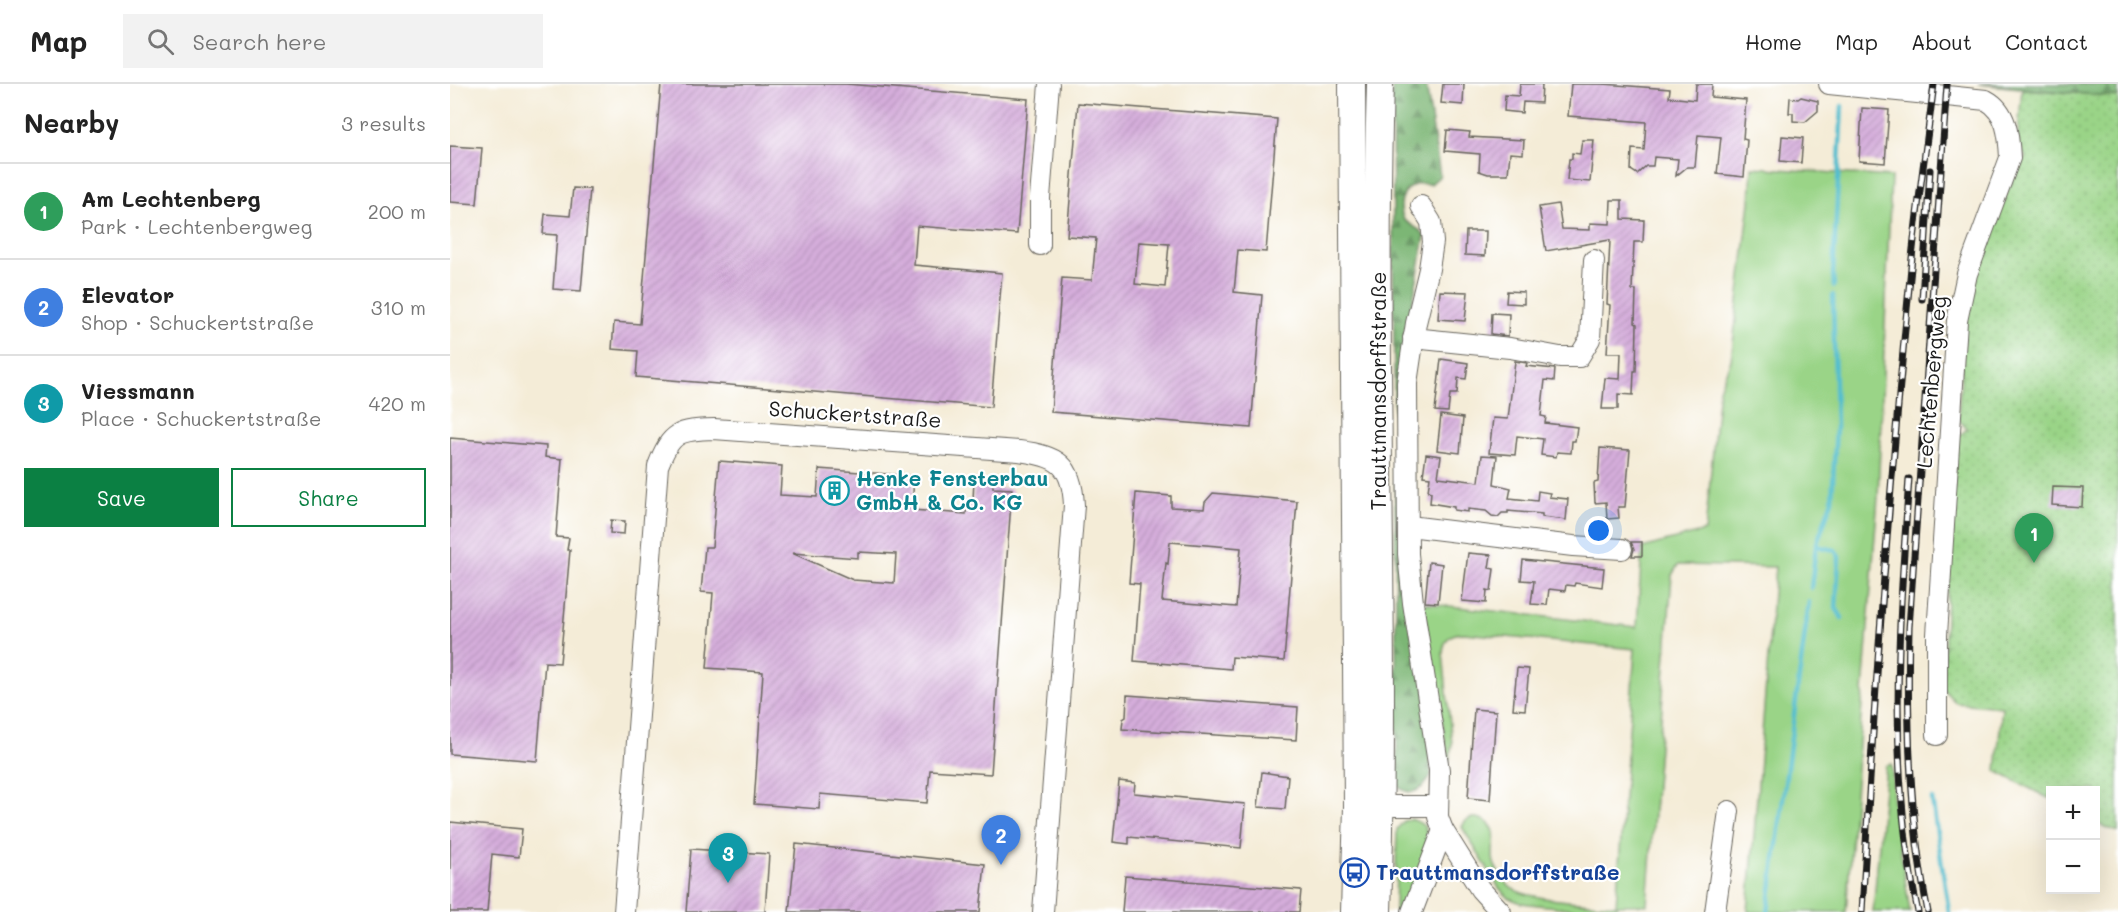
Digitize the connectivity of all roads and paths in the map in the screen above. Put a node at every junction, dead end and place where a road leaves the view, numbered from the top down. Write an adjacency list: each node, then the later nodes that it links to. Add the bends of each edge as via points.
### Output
1 (1049, 84): 6 (street)
2 (1352, 84): 12 (main road, Trauttmansdorffstraße)
3 (1380, 84): 12 (main road, Trauttmansdorffstraße)
4 (1829, 84): 11 (street, Lechtenbergweg, via 1986,100 1995,105 2005,122 2009,143 2010,158 1967,274 1957,321 1937,635)
5 (1421, 206): 8 (street, Trauttmansdorffstraße, via 1431,222 1433,242)
6 (1040, 245)
7 (1594, 260): 8 (street, Trauttmansdorffstraße, via 1590,339 1579,357)
8 (1413, 338): 9 (street, Trauttmansdorffstraße, via 1407,410)
9 (1409, 526): 10 (street, Trauttmansdorffstraße); 13 (street, Trauttmansdorffstraße, via 1412,597 1438,770)
10 (1622, 549)
11 (1936, 735)
12 (1369, 806): 13 (street); 18 (main road, Trauttmansdorffstraße); 19 (main road, Trauttmansdorffstraße)
13 (1437, 806): 15 (street, Trauttmansdorffstraße)
14 (1729, 811): 22 (street)
15 (1443, 830): 20 (street); 21 (street, Trauttmansdorffstraße, via 1480,889)
16 (624, 912): 17 (street, Schuckertstraße, via 658,466 675,437 688,430 714,429 1019,451 1050,457 1066,471 1073,487 1074,505)
17 (1043, 912)
18 (1354, 912)
19 (1377, 912)
20 (1412, 912)
21 (1501, 912)
22 (1715, 912)

